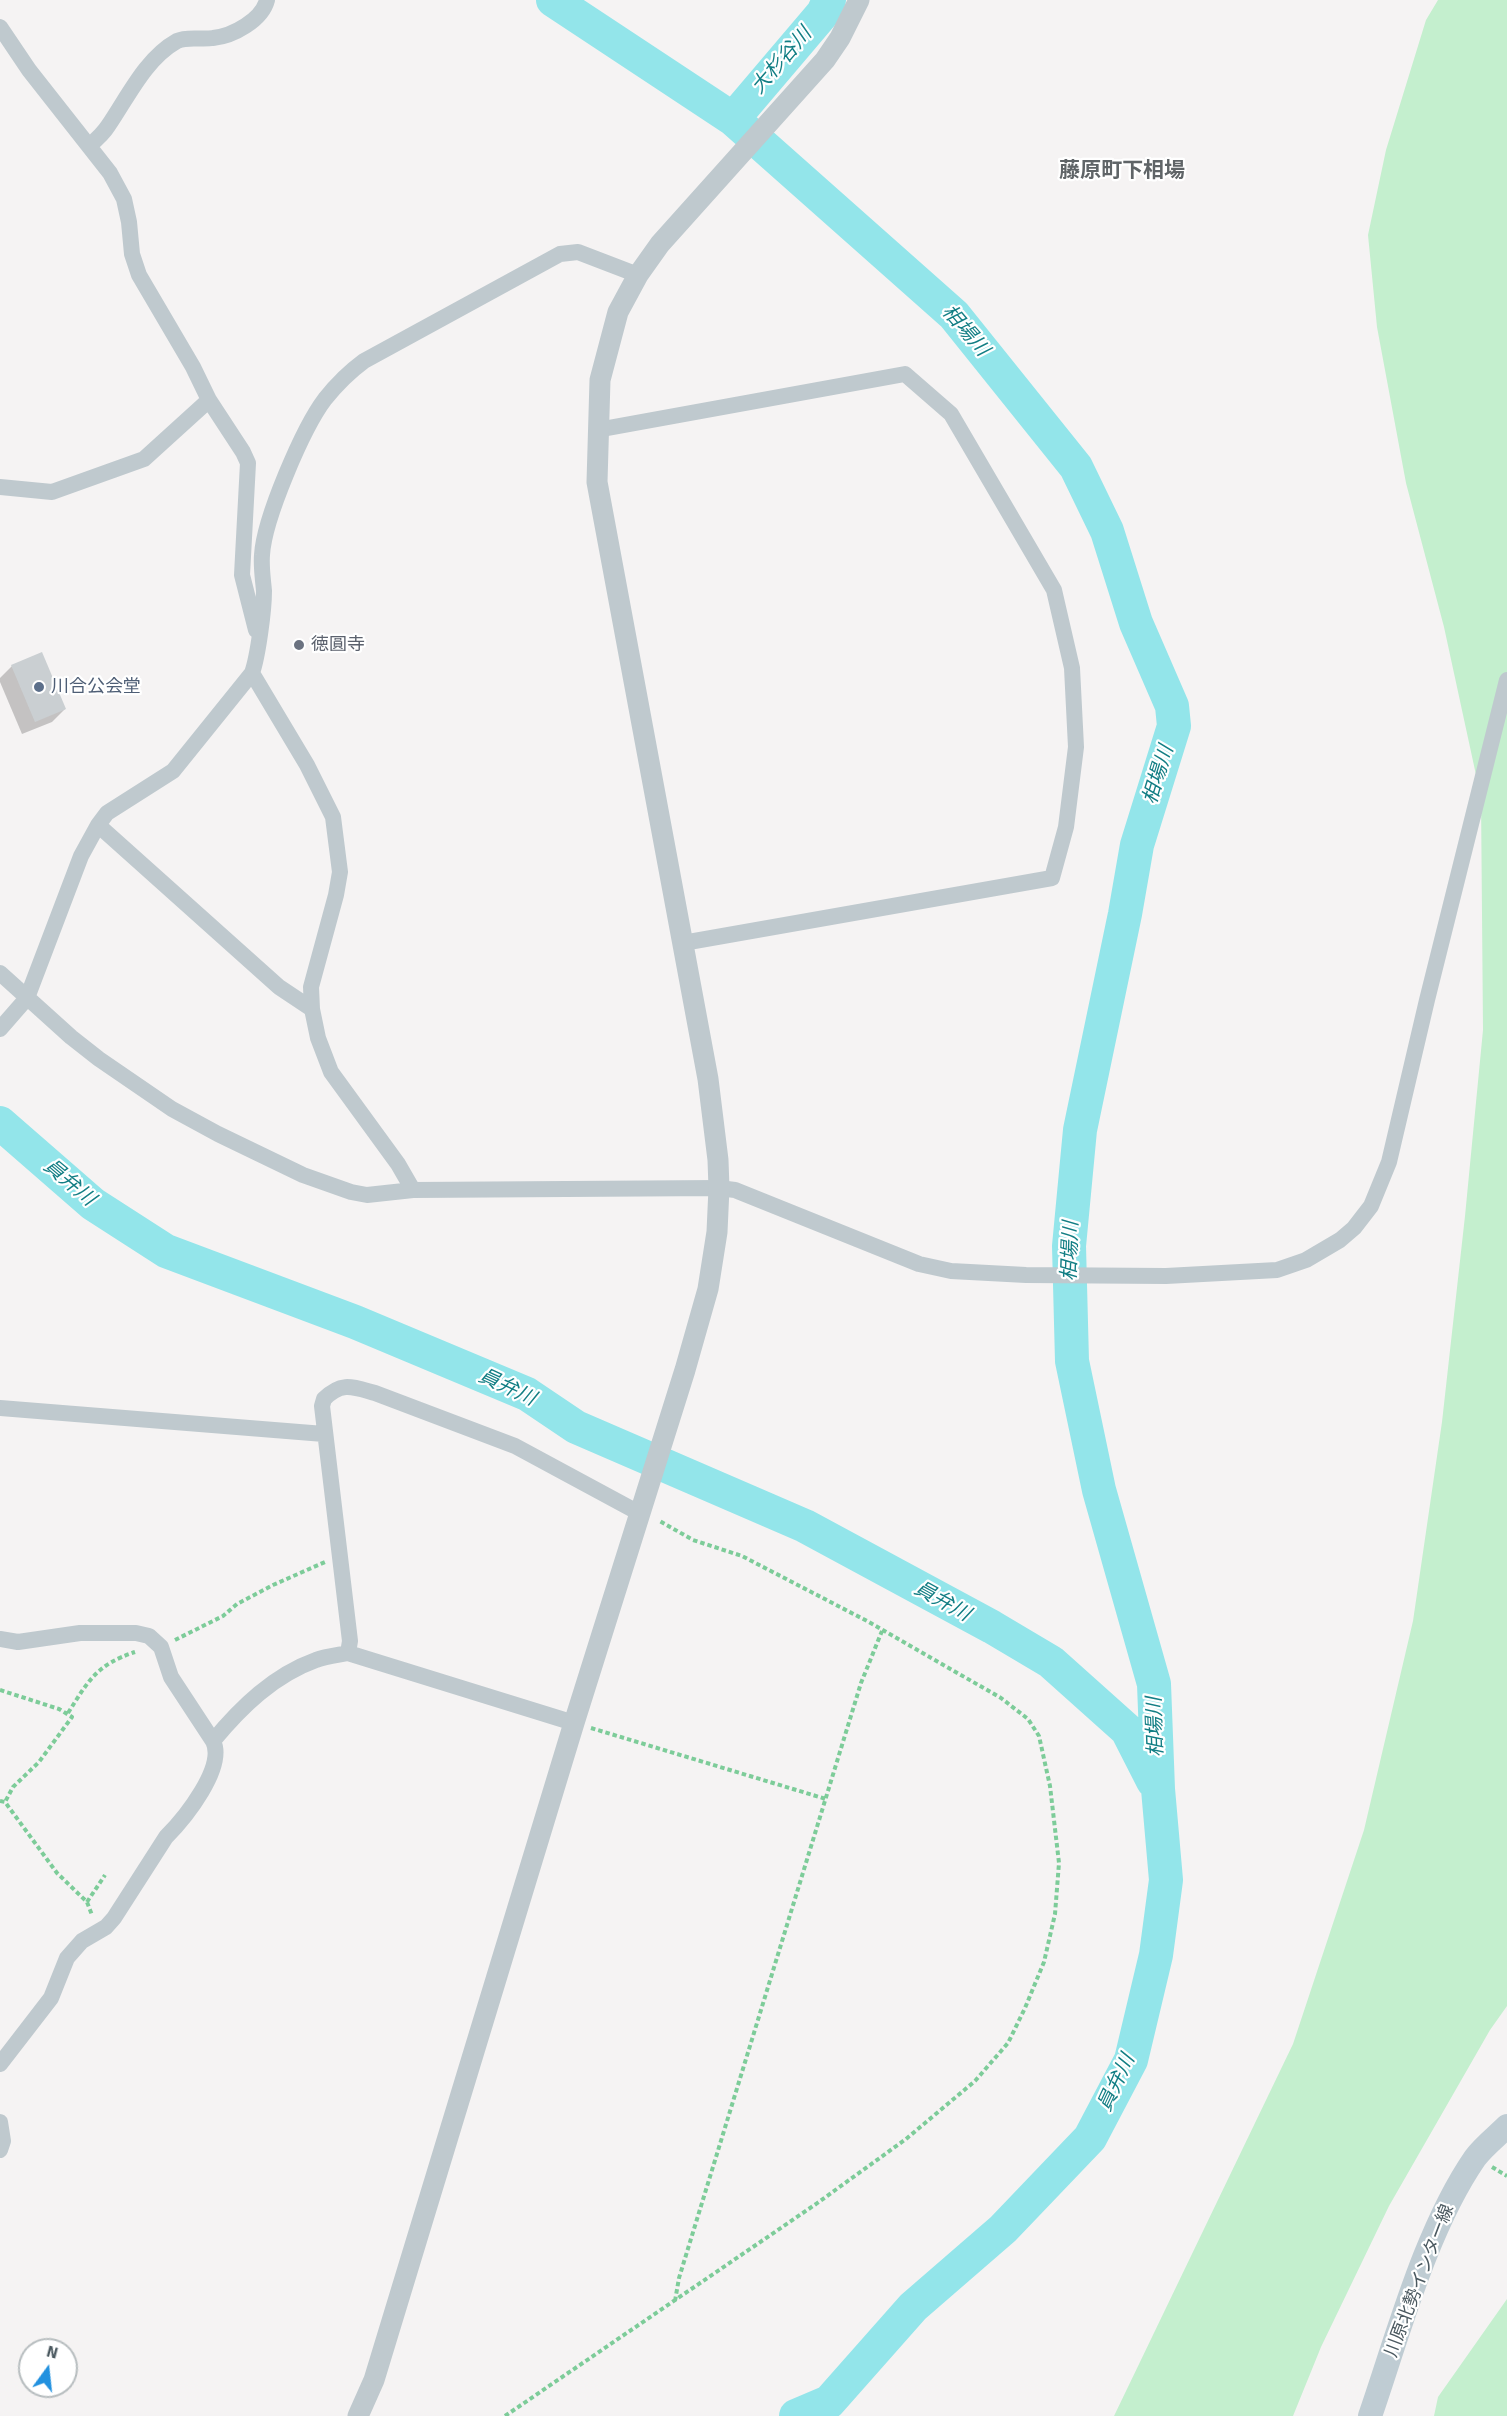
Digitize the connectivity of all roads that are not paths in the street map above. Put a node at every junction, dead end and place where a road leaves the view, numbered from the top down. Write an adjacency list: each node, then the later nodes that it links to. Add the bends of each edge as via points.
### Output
1 (267, 0): 4 (street, via 260,14 225,36 182,39 169,47 139,77 106,129)
2 (859, 0): 5 (street, via 825,60 660,244)
3 (0, 27): 4 (street)
4 (89, 146): 6 (street, via 124,199 139,275)
5 (638, 275): 7 (street, via 618,312 600,380); 9 (street, via 578,252 560,254 446,314 345,375 308,428 267,530 262,552 264,593)
6 (209, 400): 8 (street, via 144,459 52,492); 9 (street, via 248,463 242,576)
7 (597, 430): 13 (street, via 597,482); 13 (street, via 905,374 951,414 1054,590 1072,668 1076,747 1066,827 1052,878)
8 (0, 487)
9 (258, 640): 10 (street, via 258,658)
10 (252, 672): 12 (street, via 173,771 107,813); 16 (street, via 308,765 333,817 340,872 311,987)
11 (1507, 680): 18 (street, via 1392,1152 1371,1206 1340,1240 1306,1260 1277,1270 1166,1276 1026,1275 935,1268 735,1190)
12 (98, 825): 15 (street, via 81,856); 16 (street, via 279,987)
13 (683, 943): 18 (street, via 708,1079)
14 (0, 973): 15 (street)
15 (24, 1001): 17 (street); 19 (street, via 99,1059 172,1109 218,1134 339,1189 367,1195)
16 (312, 1009): 19 (street, via 331,1072)
17 (0, 1029)
18 (719, 1188): 19 (street); 22 (street, via 708,1289)
19 (413, 1190)
20 (0, 1408): 21 (street)
21 (324, 1434): 22 (street, via 324,1399 339,1387 359,1389 515,1446); 24 (street, via 350,1641)
22 (642, 1510): 25 (street)
23 (0, 1639): 26 (street, via 18,1642 80,1634 149,1635 159,1645 171,1677)
24 (348, 1653): 25 (street); 26 (street, via 317,1659 285,1674 251,1700)
25 (574, 1723): 31 (street, via 374,2380)
26 (213, 1741): 27 (street, via 217,1748 209,1779 114,1918 81,1941 67,1958 51,1998)
27 (0, 2064)
28 (0, 2122): 30 (street)
29 (1507, 2126): 32 (main road, 川原北勢インター線, via 1476,2157 1450,2201 1422,2267)
30 (0, 2150)
31 (358, 2416)
32 (1370, 2416)

